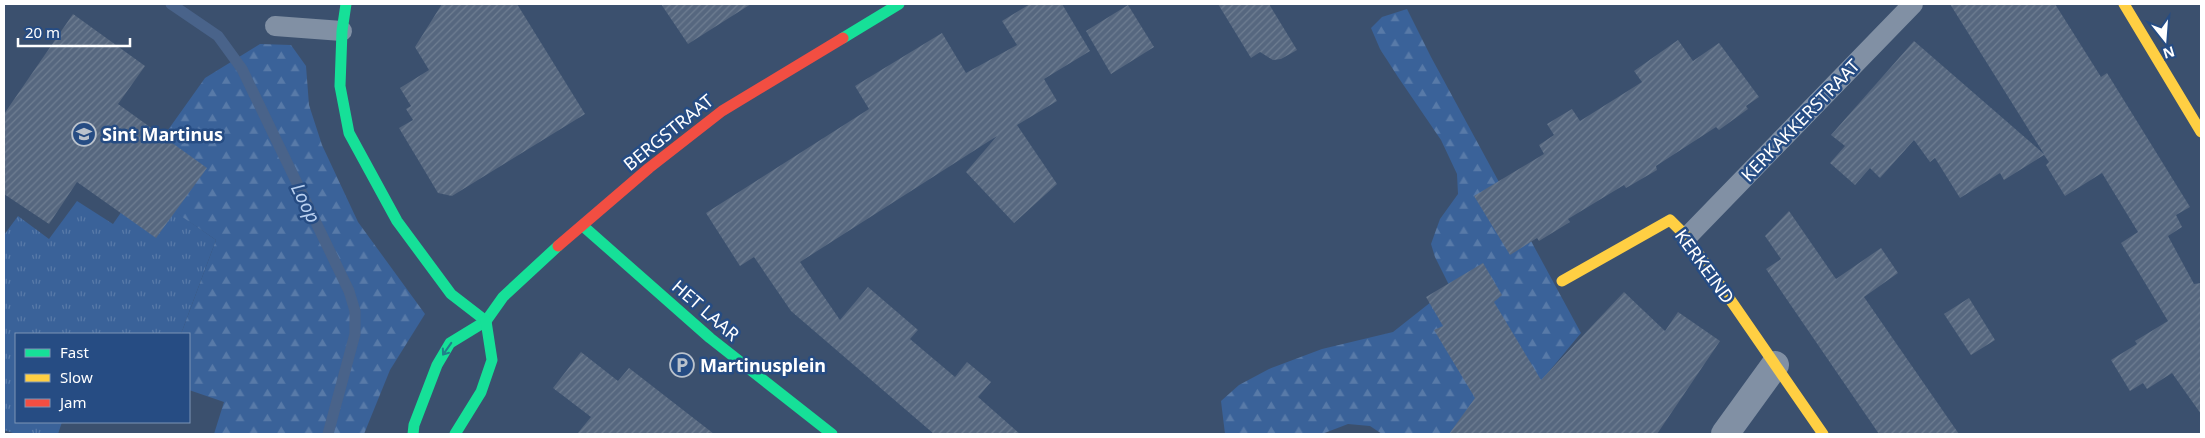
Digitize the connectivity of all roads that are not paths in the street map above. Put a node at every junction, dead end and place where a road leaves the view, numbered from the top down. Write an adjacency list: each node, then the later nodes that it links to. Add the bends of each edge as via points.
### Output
1 (346, 4): 6 (street)
2 (899, 4): 8 (street, BERGSTRAAT, via 722,111 649,168)
3 (1914, 4): 9 (lane, KERKAKKERSTRAAT)
4 (2124, 4): 7 (street)
5 (275, 26): 6 (lane)
6 (342, 31): 11 (street, via 340,86 349,133 397,221 451,294)
7 (2201, 132)
8 (583, 226): 11 (street, BERGSTRAAT, via 528,272 503,297); 15 (street, HET LAAR, via 710,338)
9 (1687, 237): 10 (street, KERKEIND, via 1670,220); 12 (street, KERKEIND)
10 (1562, 281)
11 (486, 321): 13 (street, BERGSTRAAT, one-way to 13, via 450,343 437,365); 14 (street, via 492,360 481,392)
12 (1775, 366): 16 (street); 17 (street, KERKEIND)
13 (413, 434)
14 (455, 434)
15 (832, 434)
16 (1725, 434)
17 (1823, 434)

